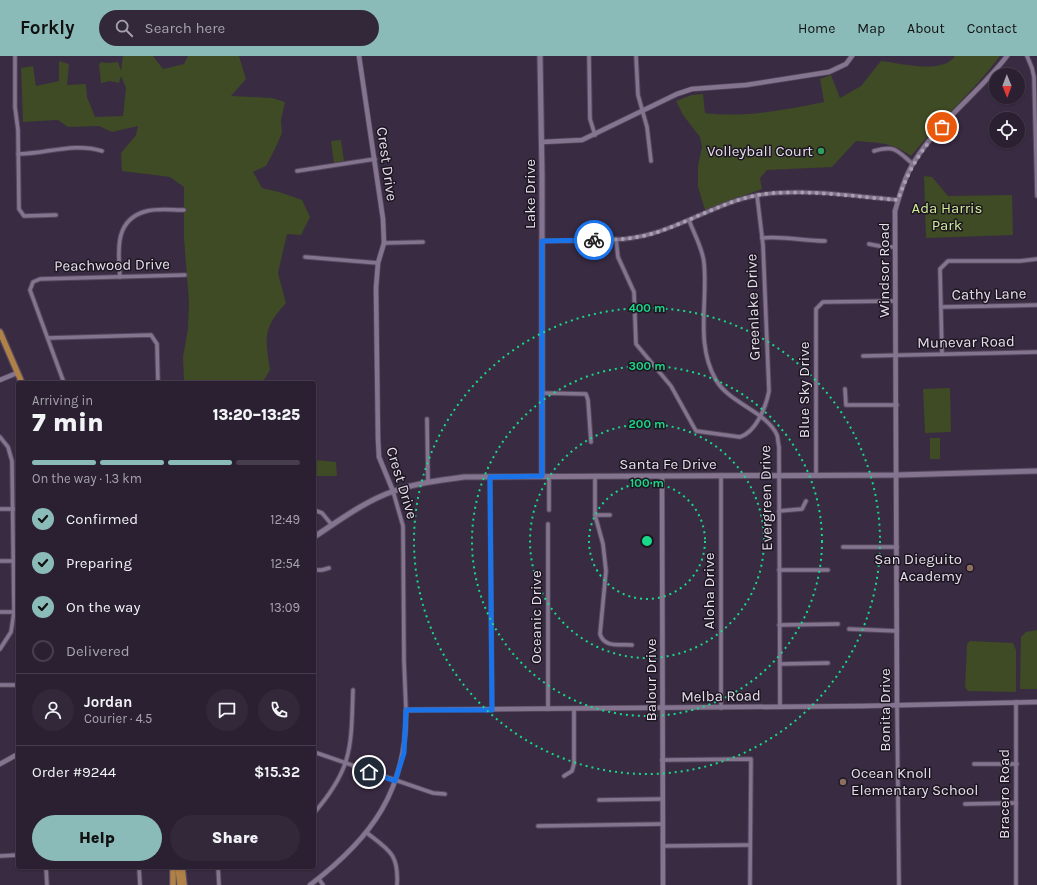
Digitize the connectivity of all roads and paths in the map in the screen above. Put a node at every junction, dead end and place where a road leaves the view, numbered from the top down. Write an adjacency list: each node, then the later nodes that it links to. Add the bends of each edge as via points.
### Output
1 (15, 56): 15 (street, via 14,107)
2 (359, 56): 16 (street, Crest Drive)
3 (540, 56): 12 (main road, Lake Drive)
4 (589, 56): 11 (street, via 590,119)
5 (636, 56): 9 (street, via 638,95)
6 (852, 56): 9 (street, via 846,64 829,72 746,85 692,89)
7 (1007, 56): 18 (street, Windsor Road, via 932,138)
8 (1027, 56): 10 (street, via 1034,77)
9 (643, 112): 11 (street); 17 (street)
10 (1036, 120): 19 (street)
11 (595, 135): 12 (street, via 582,140)
12 (542, 142): 29 (main road, Lake Drive)
13 (102, 151): 15 (street, via 65,148 36,154)
14 (874, 151): 18 (street, via 893,148)
15 (18, 154): 25 (street, via 21,213 24,216)
16 (375, 159): 20 (street); 32 (street, Crest Drive)
17 (651, 161)
18 (913, 164): 23 (street, Windsor Road)
19 (1036, 168): 22 (street)
20 (297, 172)
21 (757, 195): 23 (street, via 792,193); 26 (street); 27 (street, Greenlake Drive)
22 (1037, 196)
23 (898, 200): 34 (street, Windsor Road)
24 (184, 210): 39 (street, via 148,210 128,222 119,242)
25 (56, 215)
26 (689, 220): 28 (street, via 653,234); 57 (street, Evergreen Drive, via 704,263 704,337 709,363 716,380 724,390)
27 (762, 238): 30 (street); 57 (street, Greenlake Drive, via 769,391)
28 (616, 239): 29 (street); 57 (street, Greenlake Drive, via 618,257 634,292 636,344 671,386 693,427 698,432 740,437 747,434)
29 (542, 241): 55 (main road, Lake Drive)
30 (825, 241)
31 (423, 242): 32 (street)
32 (384, 243): 37 (street, Crest Drive)
33 (870, 244): 34 (street)
34 (894, 247): 40 (street, Windsor Road)
35 (305, 257): 37 (street)
36 (1037, 259): 42 (street, via 948,260 940,269)
37 (378, 263): 72 (street, Crest Drive, via 378,451 381,466)
38 (185, 275): 39 (street, Peachwood Drive)
39 (120, 277): 44 (street, Peachwood Drive, via 40,279 33,282 30,290)
40 (895, 301): 47 (street, Windsor Road); 64 (street, Blue Sky Drive, via 823,302 819,305 816,313)
41 (1037, 305): 42 (street, Cathy Lane)
42 (941, 307): 46 (street)
43 (0, 332): 49 (main road)
44 (48, 338): 52 (street); 53 (street, via 151,335 157,344)
45 (1037, 352): 46 (street, Munevar Road)
46 (942, 354): 47 (street, Munevar Road)
47 (896, 355): 48 (street, Munevar Road); 56 (street, Windsor Road)
48 (863, 356)
49 (17, 373): 50 (street); 51 (main road)
50 (0, 380)
51 (21, 381)
52 (63, 381)
53 (158, 381)
54 (845, 390): 56 (street, via 846,405)
55 (542, 393): 60 (street, via 586,394); 66 (main road, Lake Drive)
56 (897, 405): 65 (street, Windsor Road)
57 (760, 417): 63 (street, Evergreen Drive, via 777,435)
58 (427, 420): 71 (street)
59 (1, 440): 75 (street, via 8,447 12,461)
60 (591, 442)
61 (1037, 471): 65 (main road, Santa Fe Drive)
62 (721, 475): 63 (main road, Santa Fe Drive); 69 (main road, Santa Fe Drive); 109 (street, Aloha Drive)
63 (780, 475): 64 (main road, Santa Fe Drive); 78 (street, Evergreen Drive)
64 (816, 475): 65 (main road, Santa Fe Drive)
65 (898, 475): 85 (street, Bonita Drive)
66 (542, 476): 67 (main road, Santa Fe Drive); 70 (main road, Santa Fe Drive)
67 (549, 476): 68 (main road, Santa Fe Drive); 76 (street)
68 (595, 476): 69 (main road, Santa Fe Drive); 79 (street)
69 (662, 476): 112 (street, Balour Drive)
70 (490, 477): 71 (main road, Santa Fe Drive, via 464,477); 114 (street)
71 (428, 482): 72 (main road, Santa Fe Drive)
72 (393, 491): 82 (main road, Santa Fe Drive); 113 (street, Crest Drive, via 403,526)
73 (806, 500): 78 (street, via 802,509)
74 (0, 509): 75 (street)
75 (13, 509): 87 (street)
76 (549, 510)
77 (316, 511): 82 (street, via 322,513)
78 (779, 511): 90 (street, Evergreen Drive)
79 (595, 515): 80 (street); 98 (street, via 603,544 606,571 601,638 609,644)
80 (610, 515)
81 (548, 524): 110 (street, Oceanic Drive)
82 (332, 525): 83 (main road, Santa Fe Drive)
83 (316, 536)
84 (842, 547): 85 (street)
85 (897, 547): 97 (street, Bonita Drive)
86 (0, 561): 87 (street)
87 (16, 561): 93 (street)
88 (329, 568): 89 (street)
89 (316, 570)
90 (779, 570): 91 (street); 95 (street, Evergreen Drive)
91 (828, 570)
92 (0, 612): 93 (street)
93 (16, 612): 99 (street, via 11,632)
94 (838, 624): 95 (street)
95 (779, 625): 101 (street, Evergreen Drive)
96 (850, 629): 97 (street)
97 (897, 631): 107 (street, Bonita Drive)
98 (632, 645)
99 (0, 649)
100 (828, 663): 101 (street)
101 (780, 664): 108 (street, Evergreen Drive)
102 (0, 685): 103 (street)
103 (16, 685)
104 (353, 690): 121 (street, via 351,741)
105 (1016, 702): 106 (street, Melba Road); 107 (street, Melba Road); 120 (street, Bracero Road)
106 (1037, 702)
107 (897, 705): 108 (street, Melba Road); 155 (street, Bonita Drive)
108 (780, 707): 109 (street, Melba Road)
109 (721, 708): 112 (street, Melba Road)
110 (548, 709): 111 (street, Melba Road); 114 (street, Melba Road)
111 (574, 709): 112 (street, Melba Road); 122 (street, via 574,764 572,771)
112 (663, 709): 117 (street, Balour Drive)
113 (406, 710): 114 (street, Melba Road); 123 (street, Crest Drive, via 404,753)
114 (492, 710)
115 (316, 753): 121 (street)
116 (16, 755): 118 (street)
117 (662, 760): 125 (street, Balour Drive); 133 (street, via 751,759)
118 (0, 764)
119 (974, 764): 120 (street)
120 (1016, 764): 127 (street, Bracero Road)
121 (346, 765): 123 (street); 129 (street, via 329,796)
122 (564, 776)
123 (395, 781): 124 (street, via 432,793); 132 (street, Crest Drive, via 384,806)
124 (445, 794)
125 (662, 799): 126 (street); 130 (street, Balour Drive)
126 (599, 800)
127 (1016, 803): 128 (street); 156 (street, Bracero Road)
128 (964, 804)
129 (316, 811)
130 (662, 824): 131 (street); 134 (street, Balour Drive)
131 (538, 826)
132 (367, 832): 143 (street, Crest Drive); 152 (street, via 391,851 395,859)
133 (750, 845): 134 (street); 154 (street)
134 (663, 846): 153 (street, Balour Drive)
135 (16, 855): 136 (street)
136 (0, 856)
137 (46, 869): 144 (street)
138 (139, 869): 145 (street)
139 (173, 869): 146 (main road)
140 (178, 869): 147 (main road)
141 (182, 869): 148 (main road)
142 (218, 869): 149 (street)
143 (318, 879): 150 (street, Crest Drive); 151 (street)
144 (47, 885)
145 (140, 885)
146 (173, 885)
147 (180, 885)
148 (184, 885)
149 (219, 885)
150 (310, 885)
151 (323, 885)
152 (397, 885)
153 (663, 885)
154 (750, 885)
155 (899, 885)
156 (1016, 885)

